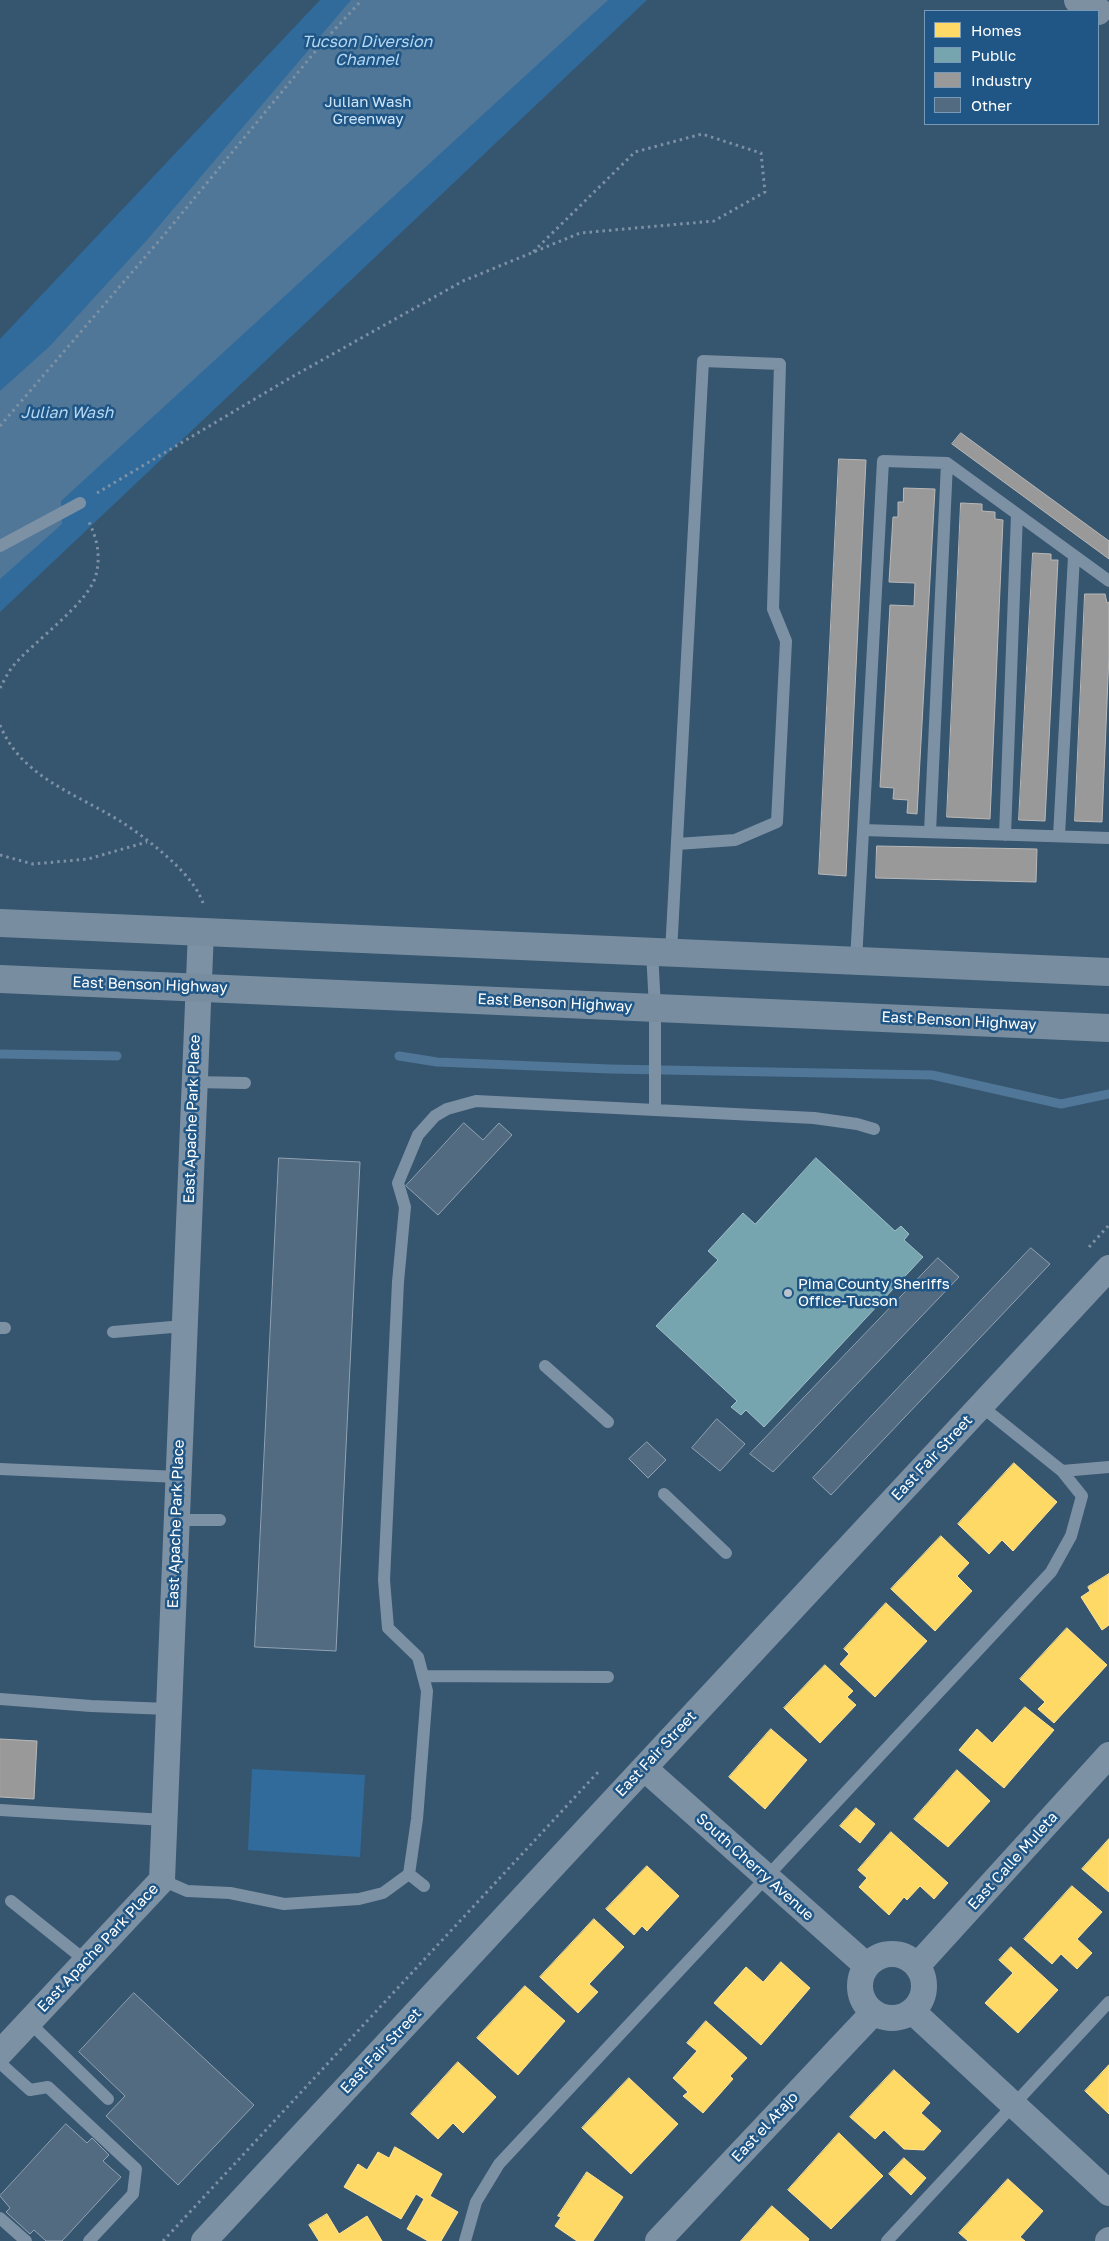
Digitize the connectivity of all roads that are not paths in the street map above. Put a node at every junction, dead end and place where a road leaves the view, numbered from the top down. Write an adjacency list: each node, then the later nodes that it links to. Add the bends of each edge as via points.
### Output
1 (1078, 0): 2 (main road)
2 (1096, 10)
3 (947, 463): 5 (lane); 9 (lane, via 883,461); 10 (lane)
4 (80, 503): 6 (lane)
5 (1017, 514): 7 (lane); 11 (lane)
6 (0, 546)
7 (1074, 556): 8 (lane); 12 (lane)
8 (1109, 581)
9 (863, 830): 10 (lane); 18 (lane)
10 (930, 832): 11 (lane)
11 (1005, 835): 12 (lane)
12 (1059, 836): 13 (lane)
13 (1109, 838)
14 (677, 844): 14 (lane, via 703,361 780,364 773,609 786,641 777,822 736,840); 17 (lane)
15 (0, 922): 16 (main road)
16 (201, 932): 17 (main road); 21 (street, East Apache Park Place)
17 (661, 952): 18 (main road); 22 (lane)
18 (856, 961): 19 (main road)
19 (1109, 972)
20 (0, 979): 21 (main road, East Benson Highway)
21 (197, 987): 22 (main road, East Benson Highway); 24 (street, East Apache Park Place)
22 (655, 1008): 23 (main road, East Benson Highway); 26 (lane)
23 (1109, 1028)
24 (194, 1082): 25 (lane); 29 (street, East Apache Park Place)
25 (246, 1083)
26 (655, 1110): 27 (lane, via 814,1118); 42 (lane, via 476,1101 447,1109 435,1116 418,1135 398,1183 405,1208 398,1282 384,1580 388,1628 418,1657)
27 (874, 1129)
28 (1109, 1268): 32 (street, East Fair Street)
29 (184, 1326): 30 (lane); 37 (street, East Apache Park Place)
30 (113, 1332)
31 (545, 1366): 33 (lane)
32 (981, 1406): 36 (lane); 47 (street, East Fair Street)
33 (608, 1422)
34 (1109, 1467): 36 (lane)
35 (0, 1469): 37 (lane)
36 (1062, 1471): 51 (lane, via 1082,1496 1071,1536 1050,1572)
37 (178, 1477): 39 (street, East Apache Park Place)
38 (664, 1494): 41 (lane)
39 (176, 1520): 40 (lane); 45 (street, East Apache Park Place)
40 (220, 1520)
41 (726, 1553)
42 (423, 1676): 43 (lane); 50 (lane, via 427,1691 417,1819)
43 (608, 1677)
44 (0, 1699): 45 (lane)
45 (169, 1709): 49 (street, East Apache Park Place)
46 (1109, 1755): 57 (street, East Calle Muleta)
47 (644, 1768): 51 (street, South Cherry Avenue); 70 (street, East Fair Street)
48 (0, 1810): 49 (lane)
49 (164, 1820): 52 (street, East Apache Park Place)
50 (409, 1874): 52 (lane, via 383,1893 358,1899 284,1904 230,1892 187,1890); 53 (lane)
51 (768, 1877): 56 (street, South Cherry Avenue); 71 (lane, via 499,2164 476,2202)
52 (162, 1880): 55 (street, East Apache Park Place)
53 (424, 1886)
54 (11, 1902): 55 (lane)
55 (86, 1961): 61 (street, East Apache Park Place)
56 (867, 1966): 57 (street, via 874,1959 892,1954 902,1956); 60 (street, via 859,1985 865,2005)
57 (917, 1966): 59 (street, via 924,1985 923,1995)
58 (1109, 2002): 65 (lane)
59 (912, 2011): 60 (street, via 892,2019); 65 (street)
60 (873, 2013): 72 (street, East el Atajo)
61 (29, 2022): 62 (street, East Apache Park Place); 64 (lane)
62 (0, 2052)
63 (0, 2063): 69 (lane, via 30,2090 48,2087 136,2169 133,2194)
64 (108, 2099)
65 (1013, 2105): 66 (street); 73 (lane)
66 (1109, 2193)
67 (0, 2218): 68 (lane)
68 (26, 2241)
69 (89, 2241)
70 (204, 2241)
71 (465, 2241)
72 (658, 2241)
73 (886, 2241)

